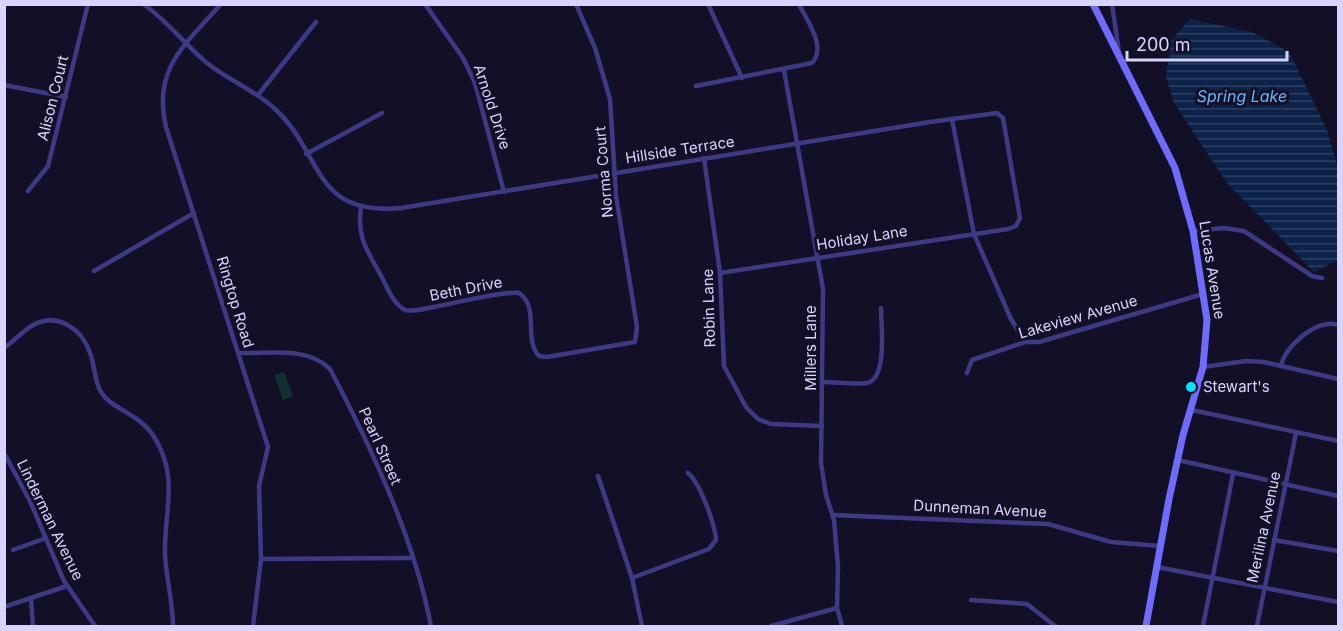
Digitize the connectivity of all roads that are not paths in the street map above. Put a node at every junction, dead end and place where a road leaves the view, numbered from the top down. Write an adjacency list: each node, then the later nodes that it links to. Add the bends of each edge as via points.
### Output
1 (88, 4): 18 (street, Alison Court)
2 (143, 4): 11 (street)
3 (221, 4): 11 (street, Ringtop Road)
4 (425, 4): 26 (street, Arnold Drive, via 463,58 475,83)
5 (576, 4): 24 (street, Norma Court, via 606,80)
6 (708, 4): 14 (street)
7 (799, 4): 13 (street, via 818,46 816,58 812,63)
8 (1093, 4): 12 (street, Lucas Avenue)
9 (1112, 4): 12 (street)
10 (316, 22): 17 (street)
11 (186, 44): 17 (street, via 227,77); 28 (street, Ringtop Road, via 171,61 165,76 162,105)
12 (1120, 56): 30 (street, Lucas Avenue, via 1175,168)
13 (784, 70): 14 (street); 21 (street, Millers Lane)
14 (742, 78): 16 (street)
15 (4, 85): 18 (street)
16 (696, 86)
17 (258, 95): 22 (street, via 286,121)
18 (66, 96): 25 (street, Alison Court, via 48,166)
19 (382, 113): 22 (street)
20 (952, 119): 21 (street, Hillside Terrace); 29 (street, Hillside Terrace, via 997,113 1002,116 1020,218 1016,226); 31 (street)
21 (797, 144): 23 (street, Hillside Terrace); 32 (street, Millers Lane)
22 (306, 154): 27 (street, via 330,189)
23 (704, 158): 24 (street, Hillside Terrace); 34 (street, Robin Lane)
24 (614, 173): 26 (street, Hillside Terrace); 39 (street, Norma Court, via 637,327)
25 (28, 191)
26 (504, 192): 27 (street, Hillside Terrace, via 401,208)
27 (362, 207): 39 (street, Beth Drive, via 362,241 395,302 407,311 519,293 527,301 539,356)
28 (194, 213): 33 (street); 42 (street, Ringtop Road)
29 (1007, 229): 31 (street, Holiday Lane)
30 (1193, 231): 35 (street, via 1244,231 1312,276); 36 (street, Lucas Avenue)
31 (974, 234): 32 (street, Holiday Lane); 40 (street)
32 (816, 257): 34 (street, Holiday Lane); 47 (street, Millers Lane, via 823,290)
33 (94, 271)
34 (720, 273): 49 (street, Robin Lane, via 724,366 746,407 758,420 771,424)
35 (1322, 278)
36 (1204, 294): 40 (street, Lakeview Avenue, via 1040,342); 44 (street, Lucas Avenue, via 1207,339)
37 (881, 308): 47 (street, via 881,368 876,378 867,383)
38 (1338, 325): 43 (street, via 1328,323 1310,332 1285,353)
39 (635, 342)
40 (1025, 342): 45 (street, Lakeview Avenue, via 972,360)
41 (4, 348): 79 (street, via 36,324 57,321 73,327 91,353 102,394 138,418 153,435 171,482 165,555)
42 (238, 353): 65 (street, Pearl Street, via 305,354 330,369 367,440); 66 (street, Ringtop Road, via 268,447 259,486)
43 (1281, 366): 44 (street, via 1246,361); 46 (street)
44 (1203, 367): 48 (street, Lucas Avenue)
45 (967, 373)
46 (1338, 379)
47 (824, 382): 49 (street, Millers Lane)
48 (1192, 410): 50 (street); 53 (street, Lucas Avenue)
49 (822, 426): 59 (street, Millers Lane, via 821,463)
50 (1296, 433): 51 (street); 57 (street, Merilina Avenue)
51 (1338, 441)
52 (4, 453): 60 (street, Linderman Avenue)
53 (1178, 460): 55 (street); 62 (street, Lucas Avenue)
54 (687, 473): 68 (street, via 694,478 716,540 709,549)
55 (1233, 474): 57 (street); 69 (street)
56 (598, 476): 68 (street)
57 (1285, 485): 58 (street); 61 (street, Merilina Avenue)
58 (1338, 496)
59 (832, 515): 62 (street, Dunneman Avenue, via 1048,524 1111,542); 76 (street, Millers Lane)
60 (46, 538): 63 (street); 70 (street, Linderman Avenue)
61 (1274, 540): 64 (street); 71 (street, Merilina Avenue)
62 (1160, 546): 67 (street, Lucas Avenue)
63 (13, 550)
64 (1338, 550)
65 (412, 558): 66 (street); 81 (street, Pearl Street, via 425,593)
66 (261, 559): 80 (street, Ringtop Road)
67 (1157, 567): 69 (street); 86 (street, Lucas Avenue)
68 (633, 578): 82 (street)
69 (1211, 578): 71 (street); 87 (street)
70 (67, 586): 72 (street); 78 (street, Linderman Avenue)
71 (1263, 589): 74 (street); 88 (street, Merilina Avenue)
72 (31, 599): 75 (street); 77 (street)
73 (971, 600): 85 (street, via 1026,604)
74 (1338, 602)
75 (4, 607)
76 (837, 608): 83 (street); 84 (street, Millers Lane)
77 (33, 627)
78 (95, 627)
79 (173, 627)
80 (252, 627)
81 (431, 627)
82 (642, 627)
83 (771, 627)
84 (842, 627)
85 (1055, 627)
86 (1146, 627)
87 (1203, 627)
88 (1257, 627)

